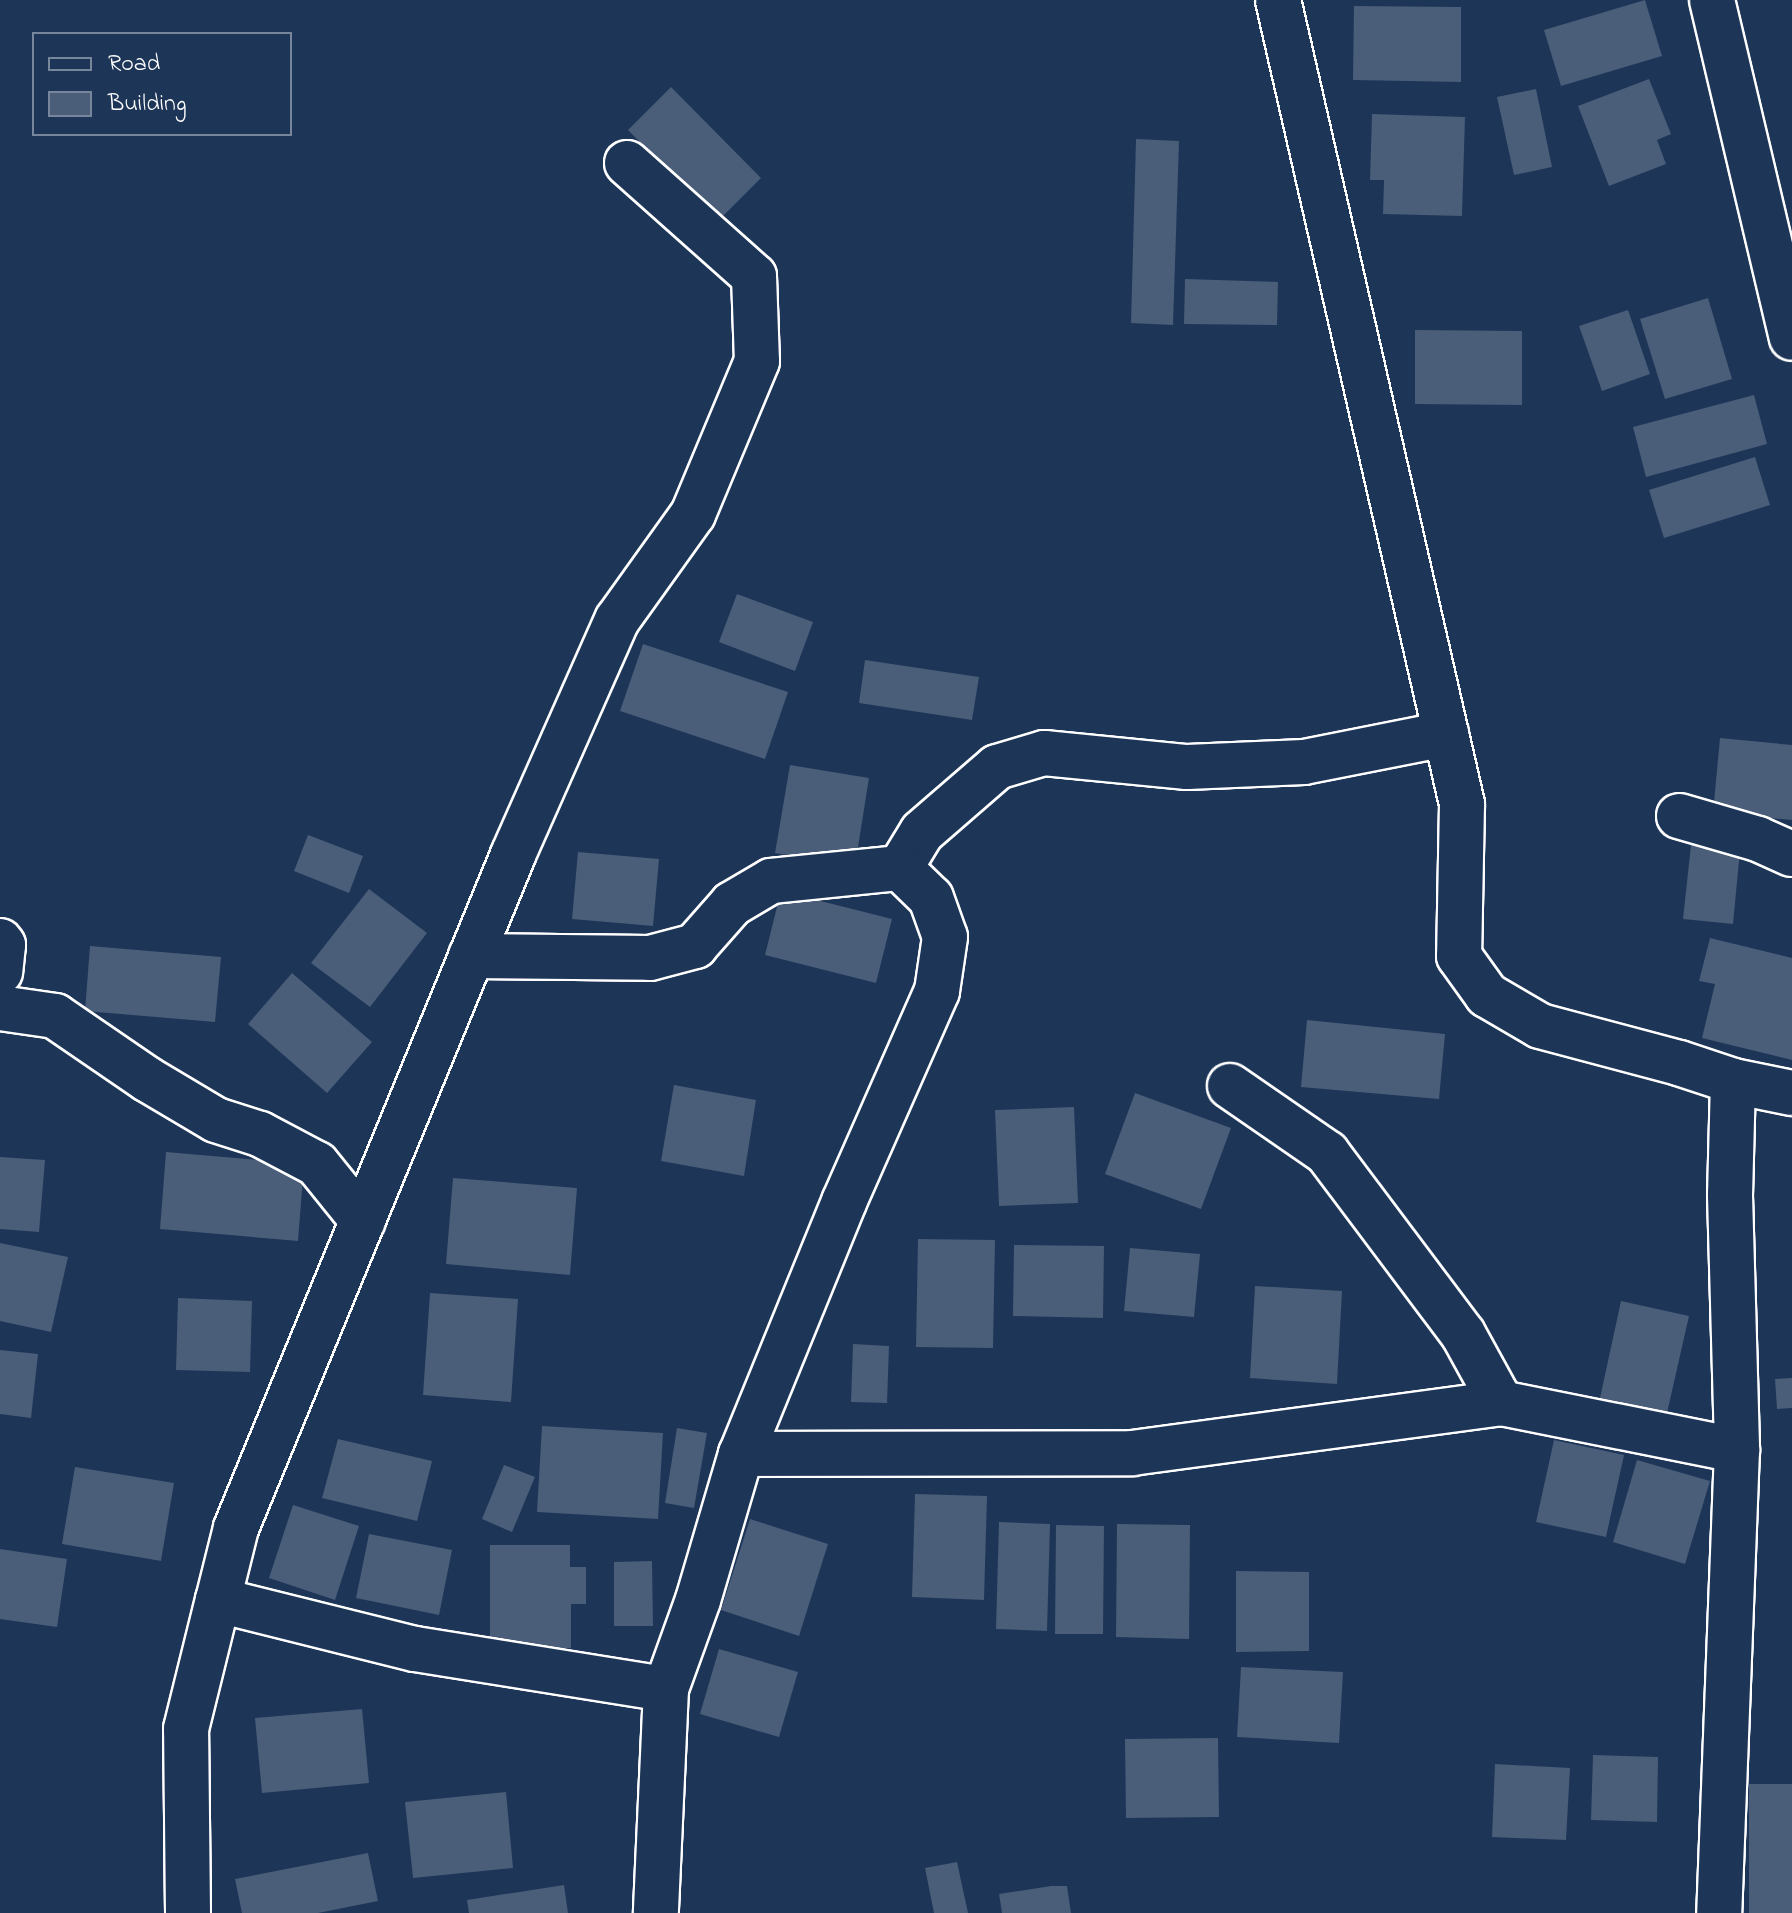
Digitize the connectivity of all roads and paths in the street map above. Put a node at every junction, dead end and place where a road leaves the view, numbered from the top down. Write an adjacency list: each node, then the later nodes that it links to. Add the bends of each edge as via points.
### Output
1 (1278, 0): 5 (street)
2 (1712, 0): 4 (street)
3 (627, 163): 10 (street, via 754,276 757,361 693,514 617,620)
4 (1792, 338)
5 (1446, 734): 8 (street, via 1290,763 1187,767 1044,753 997,767 922,832); 13 (street, via 1462,804 1459,956 1487,995 1540,1026)
6 (1679, 816): 7 (street)
7 (1792, 854)
8 (900, 868): 10 (street, via 771,881 732,904 695,946 650,958); 19 (street, via 931,898 945,937 937,991)
9 (0, 941): 11 (street)
10 (471, 956): 16 (street)
11 (0, 972)
12 (0, 1008): 16 (street, via 55,1016 216,1120 260,1134 317,1164)
13 (1733, 1081): 15 (street); 18 (street, via 1730,1195)
14 (1230, 1086): 17 (street, via 1327,1153 1463,1334)
15 (1792, 1093)
16 (363, 1221): 20 (street, via 236,1528)
17 (1501, 1403): 18 (street); 19 (street, via 1132,1453)
18 (1737, 1450): 24 (street)
19 (741, 1454): 21 (street)
20 (218, 1600): 21 (street, via 415,1649); 22 (street, via 186,1729)
21 (666, 1689): 23 (street)
22 (188, 1913)
23 (656, 1913)
24 (1719, 1913)

